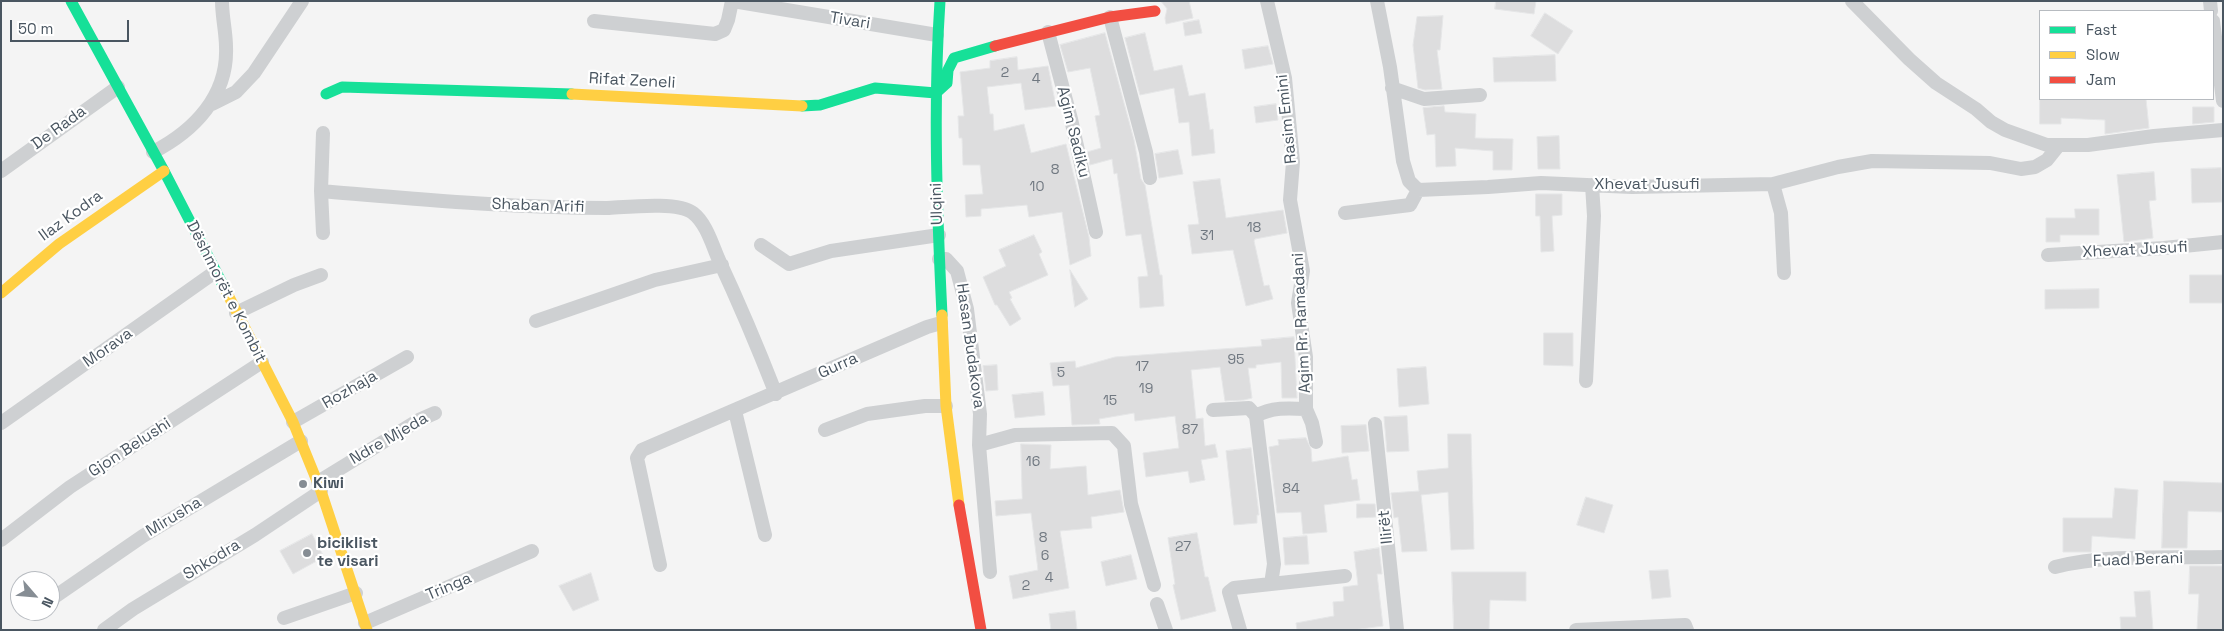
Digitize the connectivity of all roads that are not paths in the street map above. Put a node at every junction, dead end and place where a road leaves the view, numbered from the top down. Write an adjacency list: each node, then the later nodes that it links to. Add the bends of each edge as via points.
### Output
1 (71, 1): 16 (main road, Dëshmorët e Kombit)
2 (222, 1): 22 (street, via 226,66)
3 (302, 1): 22 (street, via 254,73 236,92)
4 (732, 1): 11 (street, Tivari, via 724,30 715,34); 14 (street, Tivari)
5 (940, 1): 14 (main road, Ulqini)
6 (1267, 1): 38 (street, Rasim Emini, via 1285,78 1292,162 1290,200)
7 (1377, 1): 17 (street)
8 (1852, 1): 25 (street, via 1915,65 1990,122 2047,145)
9 (1155, 11): 10 (main road)
10 (1110, 17): 13 (main road); 29 (street)
11 (594, 21)
12 (2214, 24): 15 (street)
13 (1048, 32): 18 (main road, via 954,58 948,70 947,83); 35 (street, Agim Sadiku)
14 (937, 35): 18 (main road, Ulqini)
15 (2219, 40): 21 (street)
16 (118, 86): 26 (main road, Dëshmorët e Kombit); 27 (street, De Rada)
17 (1392, 88): 20 (street, via 1424,99); 32 (street, via 1403,161 1409,182)
18 (936, 93): 19 (main road, Rifat Zeneli, via 875,88 820,104 800,106 597,95 342,87); 37 (main road, Ulqini)
19 (326, 94)
20 (1480, 95)
21 (2223, 101)
22 (212, 104): 26 (street, via 191,126)
23 (2223, 130): 25 (street, via 2088,145)
24 (323, 133): 33 (street)
25 (2059, 145): 30 (street, Xhevat Jusufi, via 2047,160 2035,167 2020,169 1990,163 1872,161 1838,166)
26 (153, 152): 28 (main road, Dëshmorët e Kombit)
27 (1, 171)
28 (164, 171): 44 (main road, Dëshmorët e Kombit); 47 (main road, Ilaz Kodra, via 63,240)
29 (1150, 178)
30 (1772, 184): 31 (street, Xhevat Jusufi); 45 (street, via 1781,213)
31 (1592, 185): 32 (street, Xhevat Jusufi, via 1541,183); 53 (street, via 1594,216)
32 (1418, 190): 34 (street, via 1410,205)
33 (321, 191): 36 (street); 43 (street, Shaban Arifi, via 513,206 679,207 692,211 701,220)
34 (1346, 213)
35 (1096, 232)
36 (323, 233)
37 (939, 235): 40 (street, via 831,250 789,264); 42 (main road, Ulqini)
38 (1297, 237): 56 (street, Agim Rr. Ramadani, via 1303,271 1298,303 1306,357)
39 (2223, 242): 41 (street, Xhevat Jusufi)
40 (761, 245)
41 (2048, 255)
42 (939, 259): 50 (main road, Ulqini); 67 (street, Hasan Budakova, via 946,259 958,271 968,309 980,414)
43 (722, 266): 49 (street, via 655,280); 54 (street, Shaban Arifi)
44 (215, 272): 48 (main road, Dëshmorët e Kombit); 62 (street, Morava)
45 (1784, 273)
46 (322, 275): 48 (street, via 294,284)
47 (1, 293)
48 (236, 313): 52 (main road, Dëshmorët e Kombit)
49 (536, 321)
50 (942, 323): 54 (street, Gurra); 55 (main road, Ulqini)
51 (407, 357): 61 (street, Rozhaja)
52 (262, 362): 61 (main road, Dëshmorët e Kombit); 70 (street, Gjon Belushi, via 70,487)
53 (1586, 381)
54 (776, 394): 58 (street, Gurra)
55 (946, 406): 64 (street, via 867,414); 85 (main road, Ulqini, via 961,523)
56 (1306, 409): 60 (street, Agim Rr. Ramadani, via 1282,408); 66 (street, Agim Rr. Ramadani)
57 (1213, 410): 60 (street, via 1243,408 1253,411)
58 (735, 411): 69 (street); 73 (street, Gurra, via 642,450 637,458)
59 (435, 413): 68 (street, Ndre Mjeda, via 419,420)
60 (1256, 416): 77 (street, via 1274,564)
61 (293, 422): 65 (main road, Dëshmorët e Kombit)
62 (1, 423)
63 (1375, 424): 88 (street, Ilirët)
64 (826, 430)
65 (301, 441): 68 (main road, Dëshmorët e Kombit); 79 (street, Mirusha, via 143,536)
66 (1316, 442)
67 (979, 445): 75 (street, Hasan Budakova); 78 (street, via 1015,434 1112,432 1124,446 1131,504)
68 (320, 487): 80 (main road, Dëshmorët e Kombit); 84 (street, Shkodra, via 255,535)
69 (765, 535)
70 (1, 540)
71 (532, 552): 83 (street, Tringa)
72 (2223, 557): 74 (street, Fuad Berani, via 2133,558)
73 (660, 565)
74 (2055, 567)
75 (990, 572)
76 (1345, 576): 77 (street)
77 (1271, 584): 87 (street, via 1230,590)
78 (1154, 585)
79 (60, 593)
80 (356, 593): 82 (street); 83 (main road, Dëshmorët e Kombit)
81 (1157, 604): 86 (street)
82 (284, 618)
83 (366, 626)
84 (104, 630)
85 (981, 630)
86 (1166, 630)
87 (1240, 630)
88 (1397, 630)
89 (1576, 630): 90 (street, via 1685,625)
90 (1687, 630)

